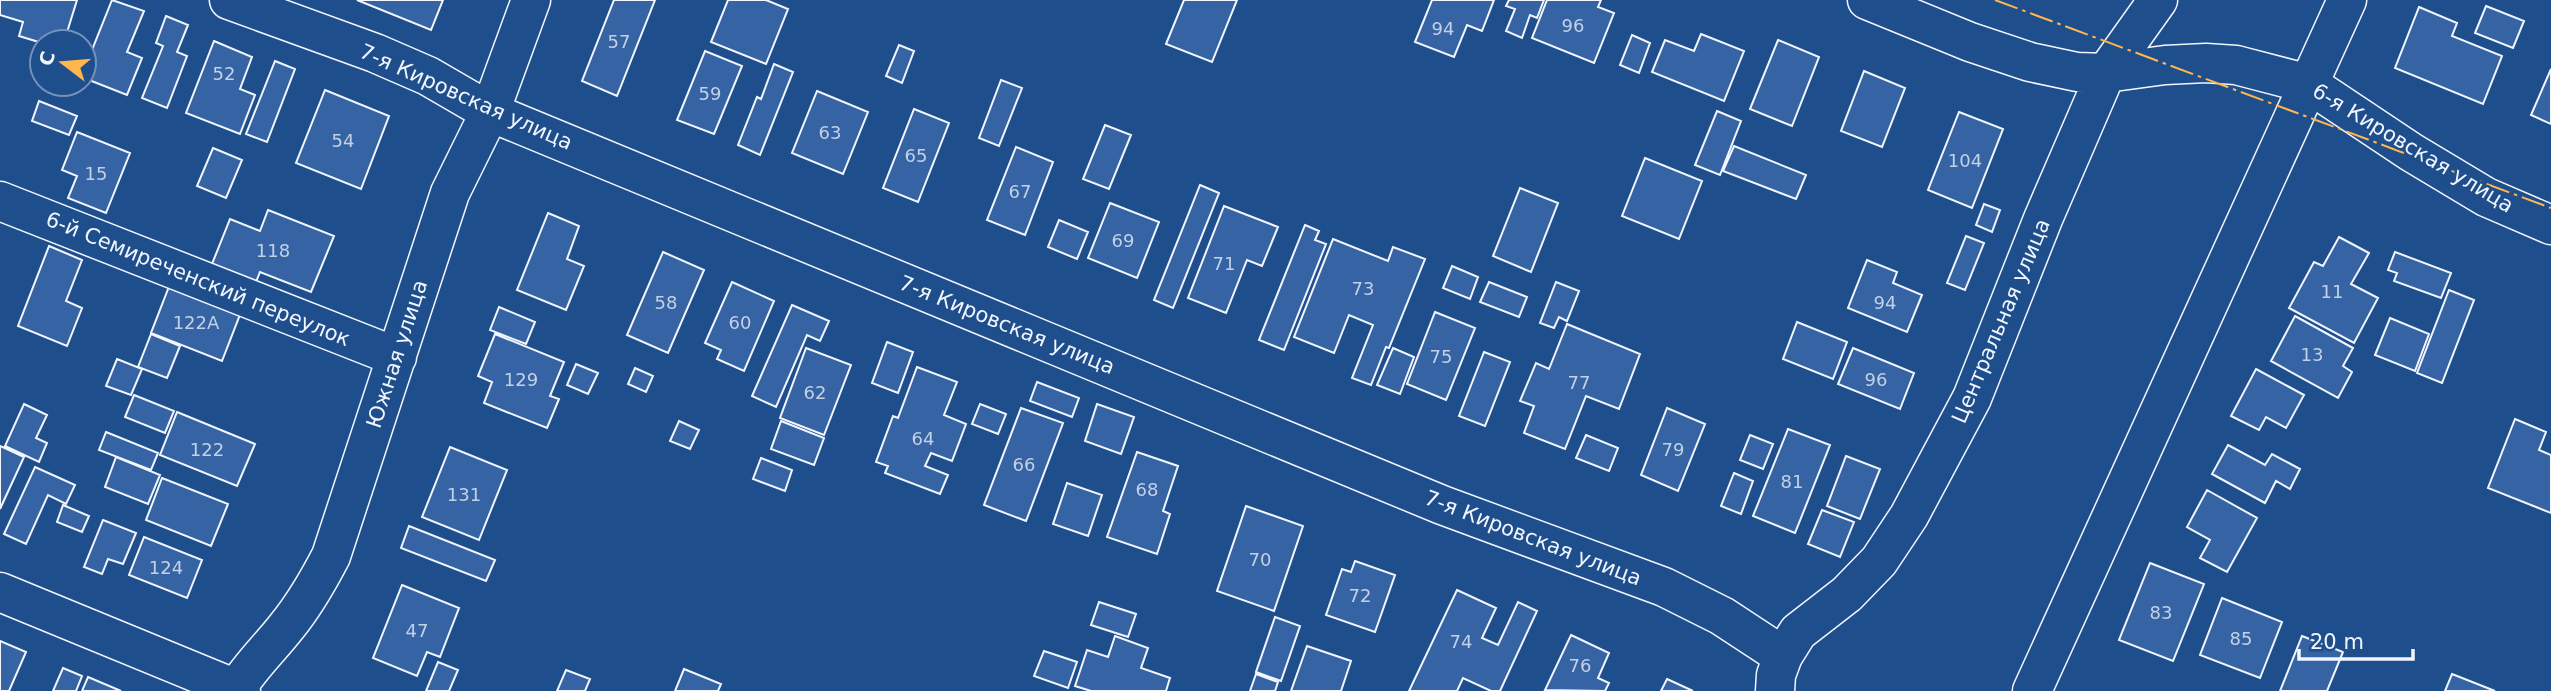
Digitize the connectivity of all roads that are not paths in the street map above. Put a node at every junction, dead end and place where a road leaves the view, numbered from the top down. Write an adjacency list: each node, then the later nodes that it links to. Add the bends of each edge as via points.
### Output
1 (229, 0): 8 (street, 7-я Кировская улица, via 396,62)
2 (531, 0): 8 (street, Южная улица)
3 (1867, 0): 6 (street, 6-я Кировская улица, via 2030,62 2077,72)
4 (2158, 0): 6 (street, Центральная улица)
5 (2347, 0): 7 (street)
6 (2106, 72): 7 (street, 6-я Кировская улица, via 2165,65 2236,65); 13 (street, Центральная улица, via 1972,398 1909,516 1879,561 1847,594 1798,632)
7 (2308, 84): 10 (street, 6-я Кировская улица, via 2486,197); 14 (street)
8 (490, 112): 11 (street, Южная улица, via 450,192); 13 (street, 7-я Кировская улица, via 1442,505 1664,587 1722,616)
9 (0, 201): 11 (street, 6-й Семиреченский переулок)
10 (2551, 225)
11 (397, 358): 15 (street, Южная улица, via 331,556 312,592 255,661)
12 (0, 592): 15 (street)
13 (1779, 674)
14 (2041, 688)
15 (238, 690)

